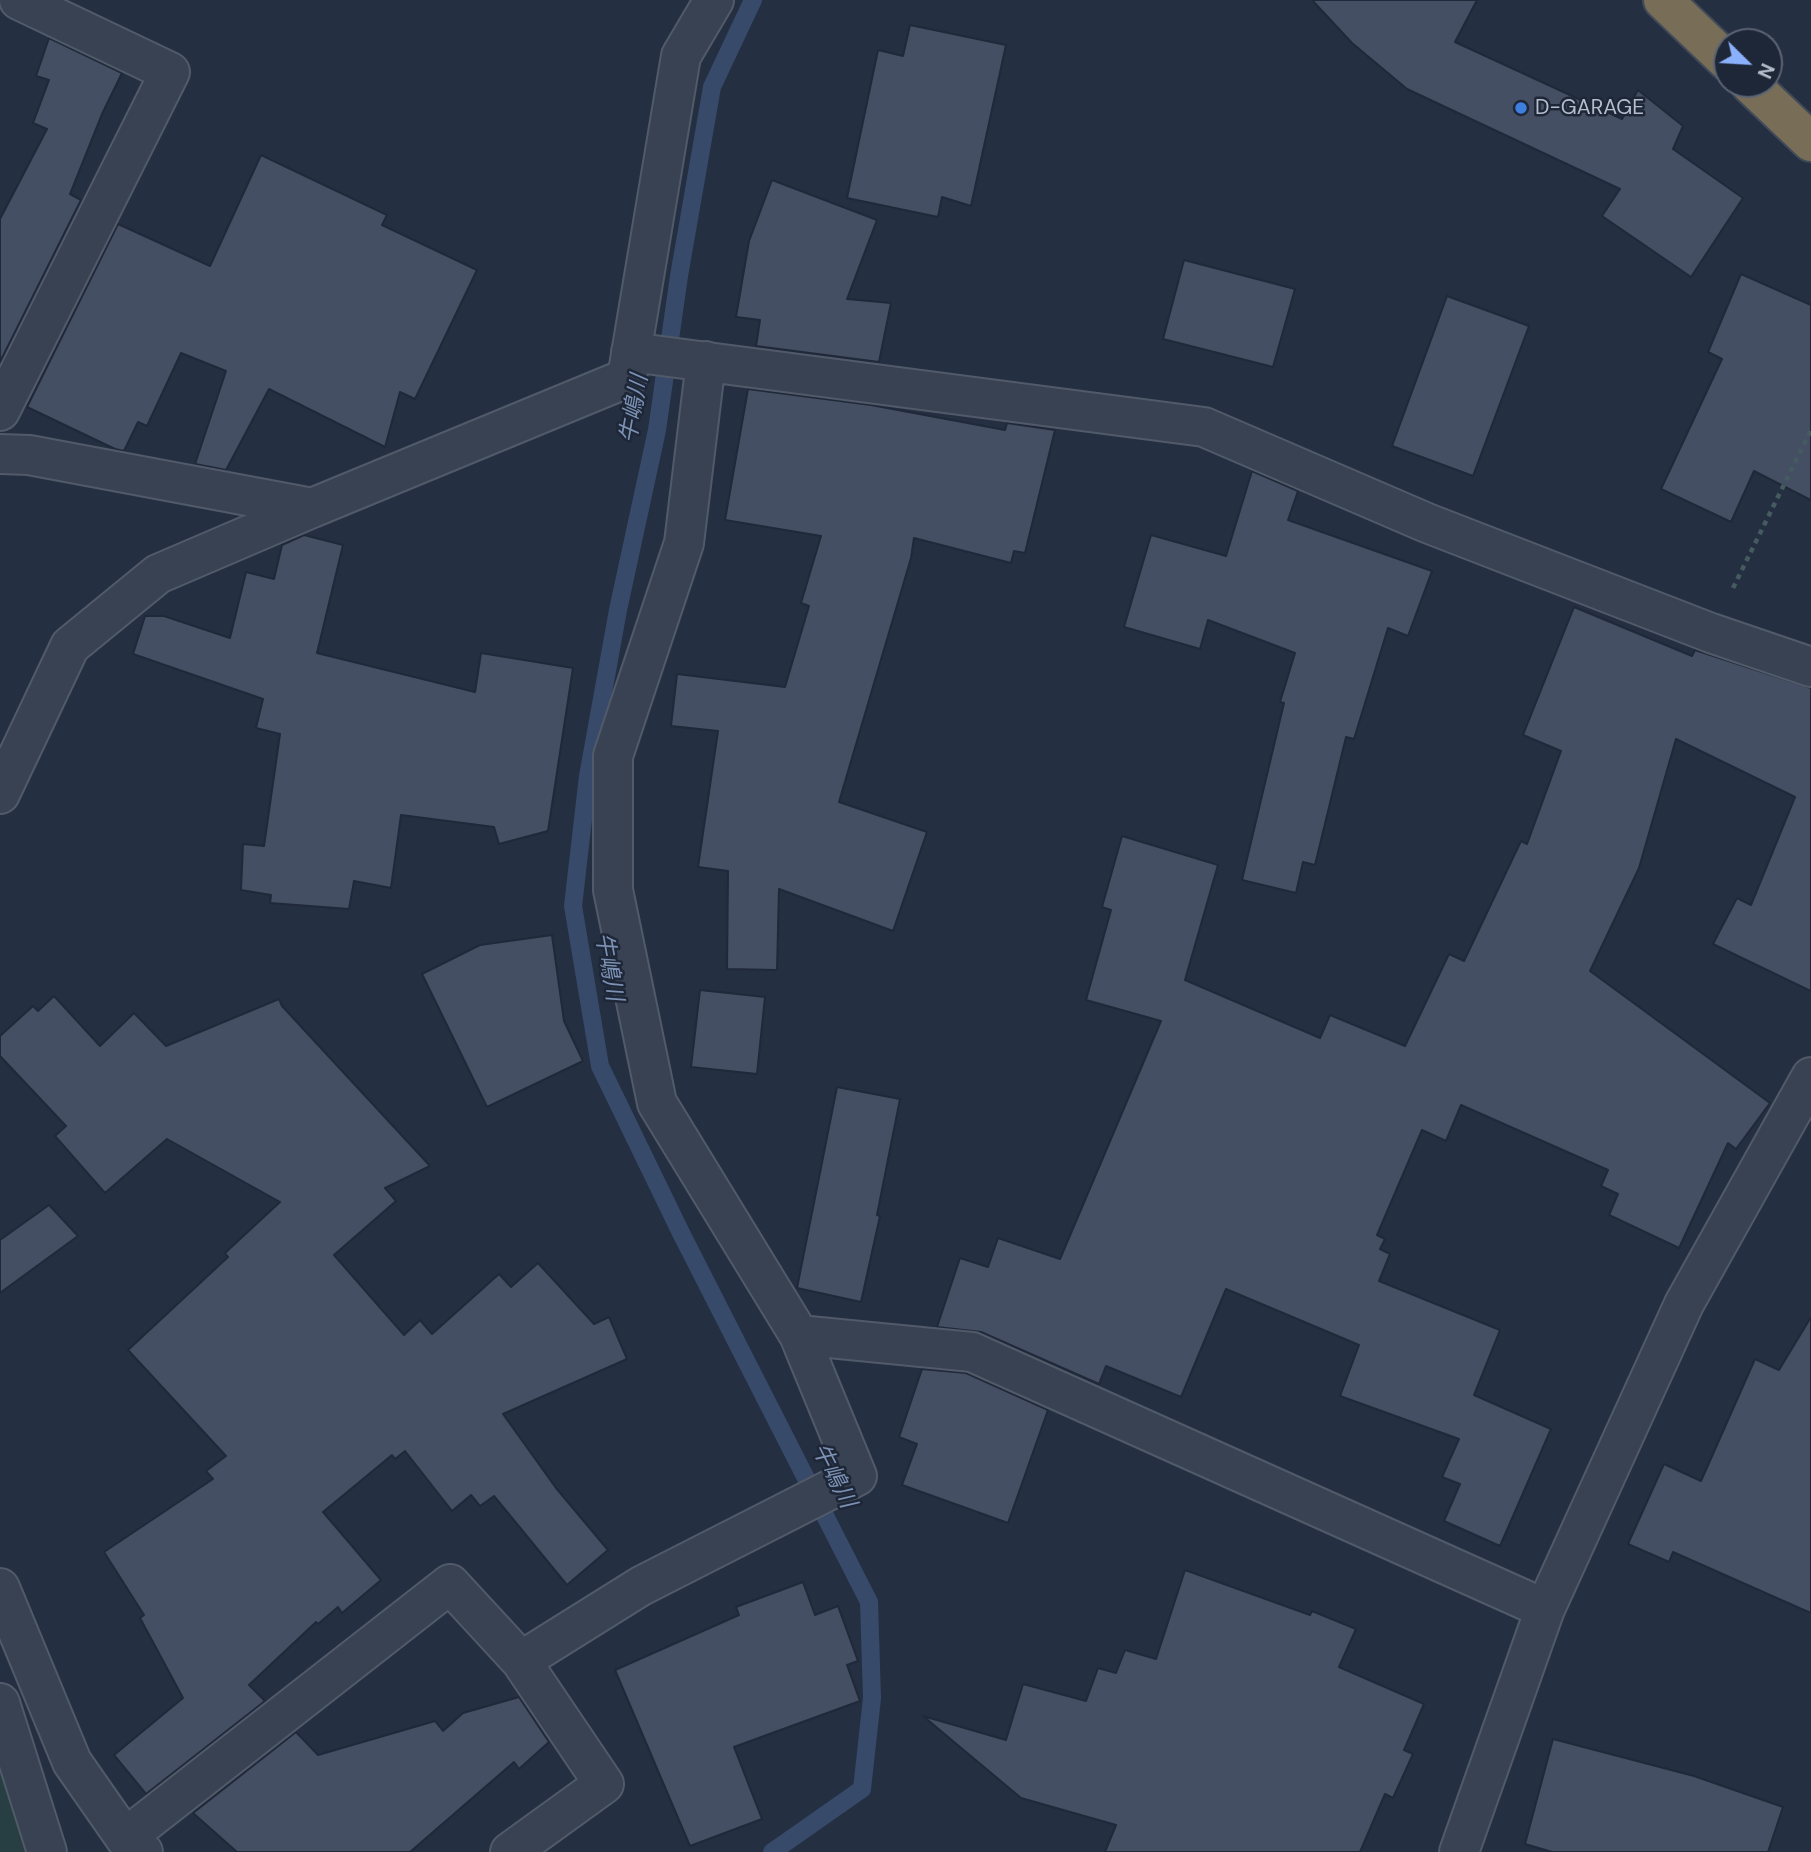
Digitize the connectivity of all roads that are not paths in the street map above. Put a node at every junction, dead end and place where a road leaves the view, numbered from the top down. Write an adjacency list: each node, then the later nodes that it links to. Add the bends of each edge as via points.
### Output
1 (19, 0): 9 (street, via 170,72)
2 (714, 0): 7 (street, via 681,56)
3 (1663, 0): 4 (highway)
4 (1713, 48)
5 (1765, 98): 6 (highway)
6 (1811, 142)
7 (631, 352): 8 (street); 11 (street, via 627,378)
8 (705, 361): 12 (street, via 1204,427 1427,523); 15 (street, via 684,542 613,756 613,890 657,1103)
9 (0, 411)
10 (0, 454): 11 (street, via 29,455)
11 (312, 508): 13 (street, via 158,574 71,646)
12 (1811, 667)
13 (0, 794)
14 (1811, 1077): 17 (street, via 1684,1304)
15 (799, 1335): 17 (street, via 972,1352); 18 (street, via 857,1476 641,1586)
16 (0, 1588): 20 (street, via 72,1762)
17 (1545, 1609): 23 (street)
18 (522, 1661): 20 (street, via 450,1584); 22 (street, via 604,1784)
19 (0, 1703): 21 (street)
20 (134, 1845)
21 (47, 1852)
22 (510, 1852)
23 (1459, 1852)

